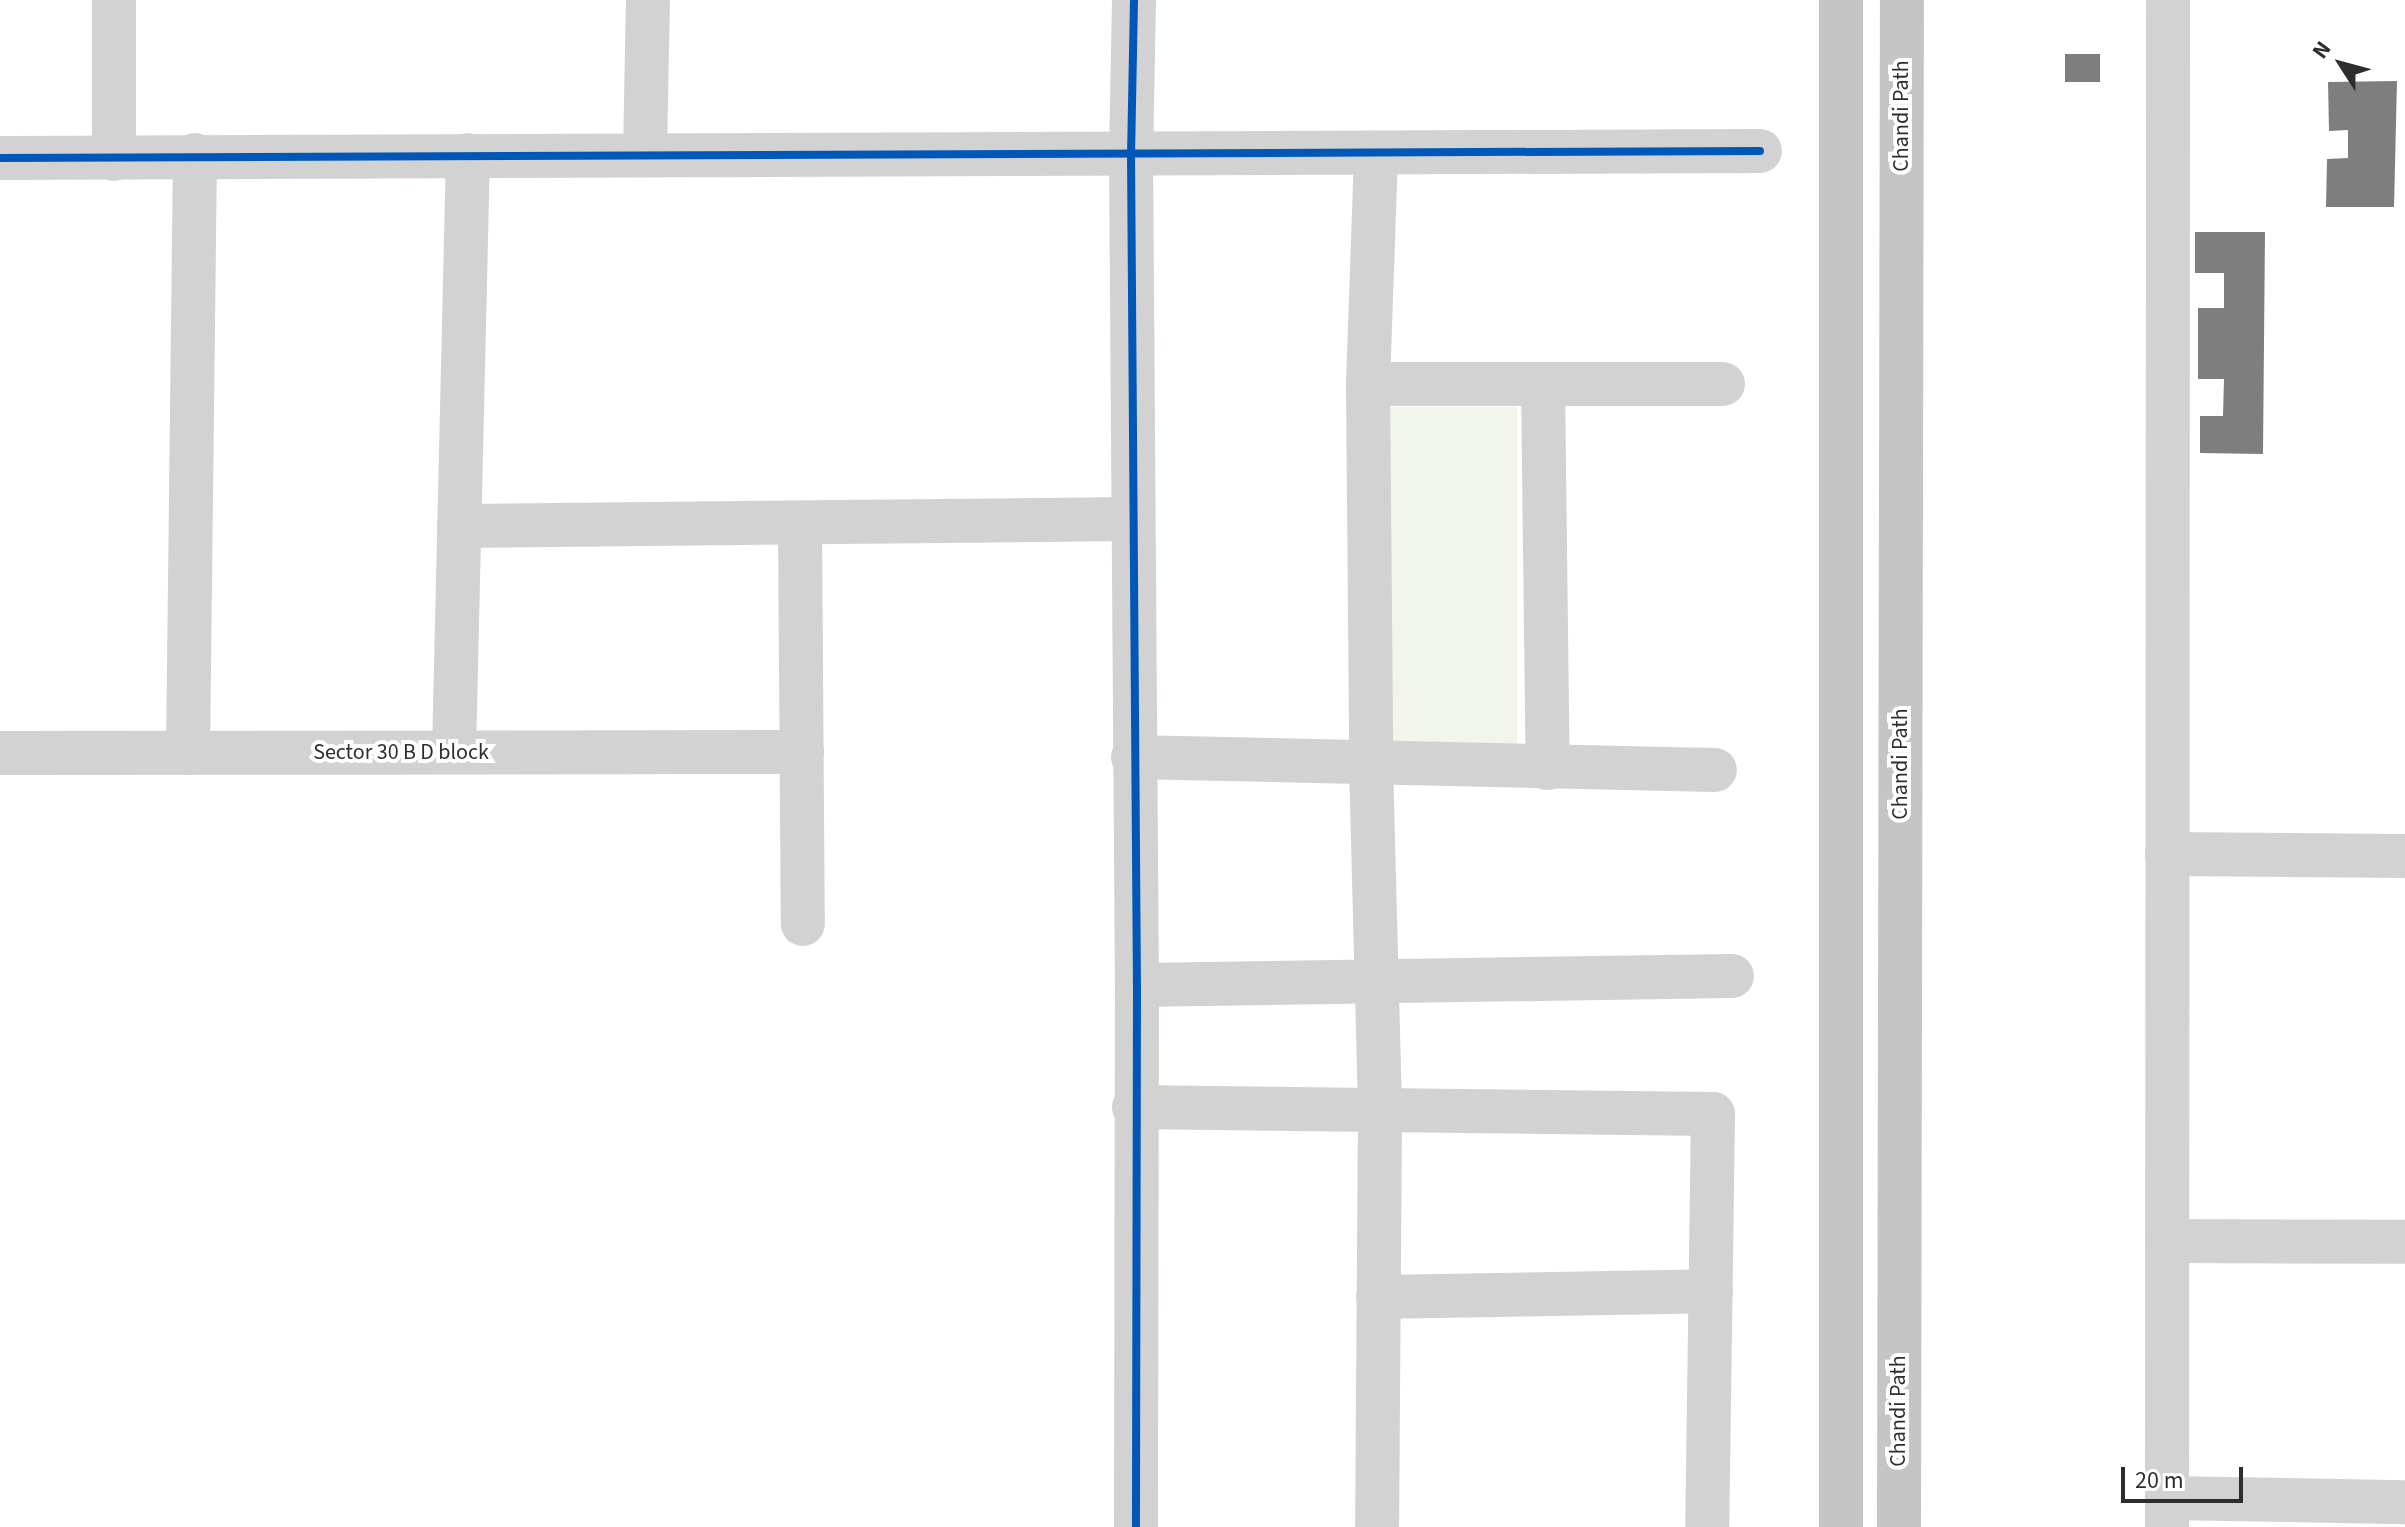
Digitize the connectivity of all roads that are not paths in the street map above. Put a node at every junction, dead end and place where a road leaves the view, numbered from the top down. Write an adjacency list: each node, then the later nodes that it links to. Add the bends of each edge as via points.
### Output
1 (114, 0): 14 (street)
2 (648, 0): 8 (street)
3 (1134, 0): 9 (street)
4 (1841, 0): 46 (main road)
5 (1902, 0): 47 (main road, Chandi Path)
6 (2168, 0): 29 (street)
7 (1760, 151): 12 (street)
8 (645, 154): 9 (street); 11 (street)
9 (1131, 154): 12 (street); 18 (street)
10 (195, 155): 11 (street); 14 (street); 24 (street)
11 (468, 155): 20 (street)
12 (1376, 155): 15 (street)
13 (0, 158): 14 (street)
14 (114, 159)
15 (1368, 384): 16 (street); 26 (street)
16 (1543, 384): 17 (street); 27 (street)
17 (1723, 384)
18 (1132, 519): 19 (street); 25 (street)
19 (800, 523): 20 (street); 22 (street)
20 (459, 526): 21 (street)
21 (454, 752): 22 (street, Sector 30 B D block); 24 (street, Sector 30 B D block)
22 (802, 752): 31 (street)
23 (0, 753): 24 (street, Sector 30 B D block)
24 (188, 753)
25 (1133, 757): 26 (street); 34 (street)
26 (1371, 764): 27 (street); 33 (street)
27 (1548, 768): 28 (street)
28 (1715, 770)
29 (2167, 854): 30 (street); 37 (street)
30 (2405, 856)
31 (803, 924)
32 (1732, 976): 33 (street)
33 (1377, 982): 34 (street); 36 (street)
34 (1137, 985): 35 (street)
35 (1134, 1107): 36 (street); 43 (street)
36 (1380, 1113): 39 (street, via 1713,1114); 40 (street)
37 (2167, 1241): 38 (street); 42 (street)
38 (2405, 1242)
39 (1711, 1291): 40 (street); 45 (street)
40 (1378, 1297): 44 (street)
41 (2405, 1502): 42 (street)
42 (2167, 1513)
43 (1136, 1527)
44 (1377, 1527)
45 (1707, 1527)
46 (1841, 1527)
47 (1899, 1527)

